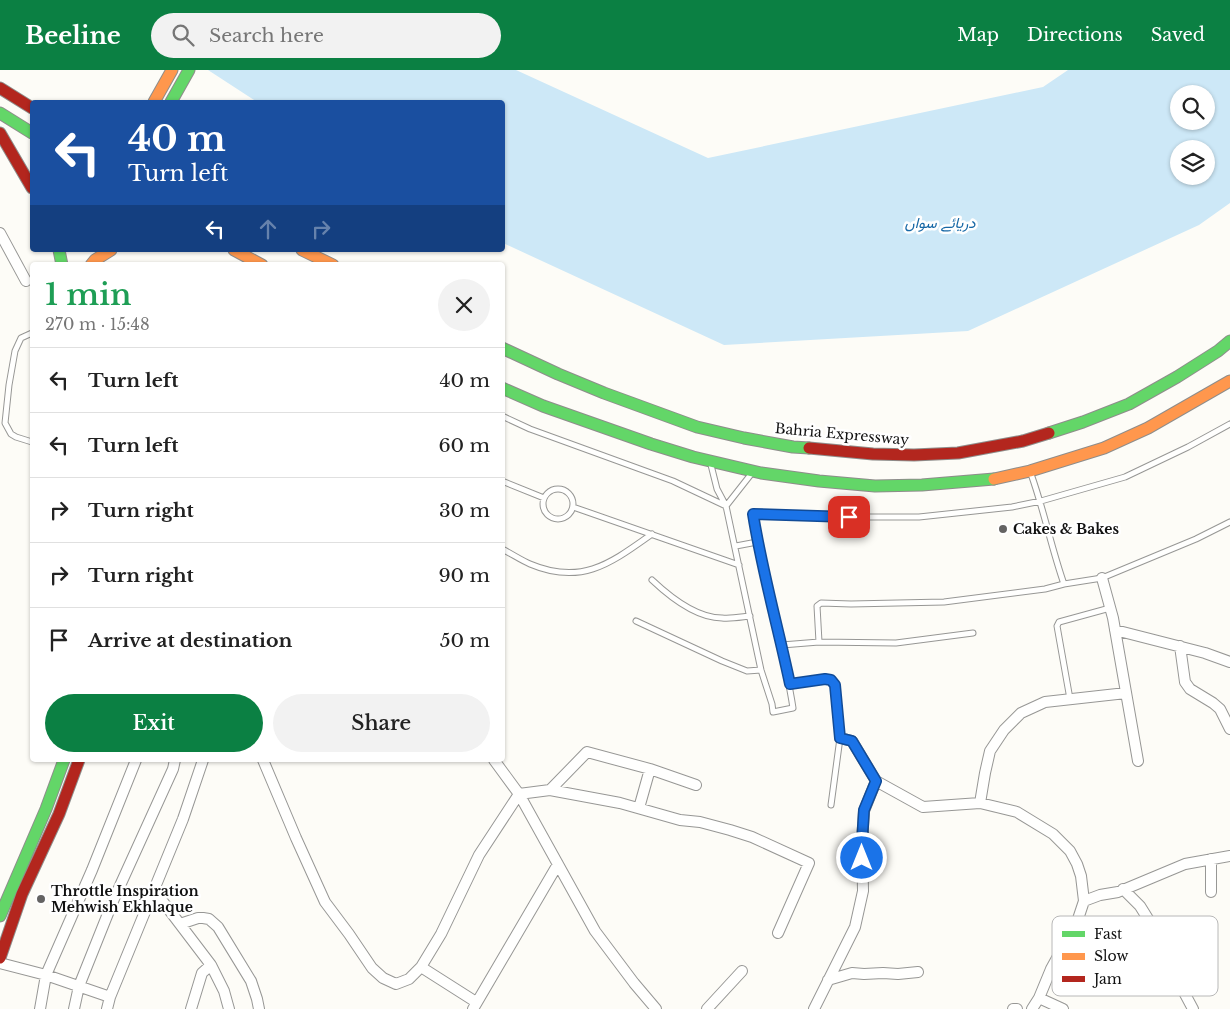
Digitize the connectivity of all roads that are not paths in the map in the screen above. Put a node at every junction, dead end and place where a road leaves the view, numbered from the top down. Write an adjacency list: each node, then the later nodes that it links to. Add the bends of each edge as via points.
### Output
1 (172, 70): 4 (main road)
2 (190, 70): 5 (main road)
3 (0, 88): 6 (main road)
4 (155, 100)
5 (172, 100)
6 (30, 107)
7 (0, 113): 8 (main road)
8 (30, 132)
9 (0, 133): 10 (main road)
10 (30, 185)
11 (0, 233): 18 (street)
12 (108, 252): 15 (main road)
13 (238, 252): 16 (main road)
14 (306, 252): 17 (main road)
15 (93, 262)
16 (256, 262)
17 (327, 262)
18 (26, 280)
19 (30, 334): 28 (lane, via 21,338 15,351 5,423 16,437)
20 (1230, 341): 23 (main road, Bahria Expressway)
21 (505, 349): 23 (main road, Bahria Expressway, via 604,394 697,427 793,447 914,455 958,453 1023,441 1082,422 1129,404)
22 (1230, 350): 23 (main road)
23 (1218, 351)
24 (1230, 381): 31 (main road, via 1148,428 1104,448)
25 (505, 389): 29 (main road, via 543,406)
26 (505, 417): 35 (lane, via 673,481)
27 (1230, 424): 34 (lane, via 1125,477)
28 (30, 441)
29 (710, 461): 30 (main road); 35 (lane, via 717,489)
30 (753, 471): 31 (main road, via 875,486 984,480); 35 (lane)
31 (1030, 471): 34 (lane)
32 (505, 482): 33 (lane)
33 (544, 498): 36 (lane, via 549,491 564,489 571,494); 36 (lane, via 543,506 552,518 568,516)
34 (1040, 501): 39 (lane, via 919,517 753,514); 45 (lane)
35 (726, 506): 40 (lane)
36 (573, 507): 38 (lane)
37 (1230, 522): 43 (lane)
38 (652, 534): 41 (lane, via 608,563 591,570 569,573 540,568); 42 (lane)
39 (757, 542): 40 (lane); 52 (lane)
40 (736, 546): 42 (lane)
41 (505, 551)
42 (740, 565): 47 (lane)
43 (1102, 578): 45 (lane); 46 (street)
44 (652, 580): 47 (lane, via 664,592 705,615 722,618)
45 (1064, 584): 51 (lane, via 1045,590 944,602 821,603 816,606)
46 (1110, 608): 49 (street); 58 (lane, via 1060,622 1056,626)
47 (750, 616): 55 (lane)
48 (636, 621): 55 (lane, via 747,671)
49 (1115, 630): 53 (street); 57 (street)
50 (974, 633): 51 (lane, via 896,643)
51 (818, 642): 52 (lane)
52 (782, 645): 56 (lane)
53 (1180, 646): 54 (street); 59 (street, via 1185,682 1220,709)
54 (1230, 662)
55 (761, 670): 56 (lane, via 773,712 793,708)
56 (790, 684): 60 (lane, via 831,680 835,685)
57 (1126, 693): 58 (street); 61 (street)
58 (1070, 700): 74 (street, via 1045,702 1021,713 1004,730 990,751)
59 (1230, 729)
60 (840, 738): 70 (street, via 852,741); 75 (lane)
61 (1138, 761)
62 (63, 762): 84 (main road)
63 (78, 762): 89 (main road, via 59,814 22,894)
64 (135, 762): 96 (street)
65 (175, 762): 98 (street)
66 (202, 762): 80 (street)
67 (264, 762): 92 (street, via 325,902 372,968 396,984 409,979)
68 (495, 762): 73 (street)
69 (650, 769): 71 (street); 72 (street, via 587,752); 76 (street)
70 (876, 781): 74 (street, via 924,807); 97 (street, via 864,810 863,891 855,927)
71 (696, 785)
72 (550, 790): 73 (street); 76 (street)
73 (519, 794): 79 (street); 92 (street, via 479,855 441,934)
74 (980, 803): 83 (street, via 1017,812 1054,834 1077,864)
75 (831, 805)
76 (639, 808): 88 (street, via 752,837 810,863)
77 (1230, 856): 78 (street)
78 (1211, 859): 81 (street, via 1185,864); 82 (street)
79 (558, 864): 102 (street); 109 (street, via 596,930)
80 (154, 890): 87 (street); 100 (street)
81 (1123, 890): 83 (street); 86 (street)
82 (1212, 892)
83 (1084, 901): 85 (street)
84 (0, 916)
85 (1079, 916)
86 (1146, 916)
87 (180, 924): 91 (street); 108 (street, via 204,918 218,927 252,981)
88 (778, 933)
89 (0, 958)
90 (0, 963): 96 (street)
91 (211, 966): 106 (street, via 202,973); 107 (street)
92 (421, 967): 102 (street)
93 (1052, 967): 101 (street)
94 (742, 971): 110 (street)
95 (918, 972): 97 (street, via 852,973)
96 (46, 975): 98 (street); 103 (street)
97 (828, 980): 111 (street)
98 (79, 986): 100 (street); 104 (street)
99 (1186, 996): 114 (street)
100 (110, 997): 105 (street)
101 (1039, 998): 112 (street); 113 (street)
102 (474, 1006)
103 (40, 1009)
104 (74, 1009)
105 (108, 1009)
106 (192, 1009)
107 (229, 1009)
108 (259, 1009)
109 (656, 1009)
110 (707, 1009)
111 (814, 1009)
112 (1032, 1009)
113 (1063, 1009)
114 (1193, 1009)

